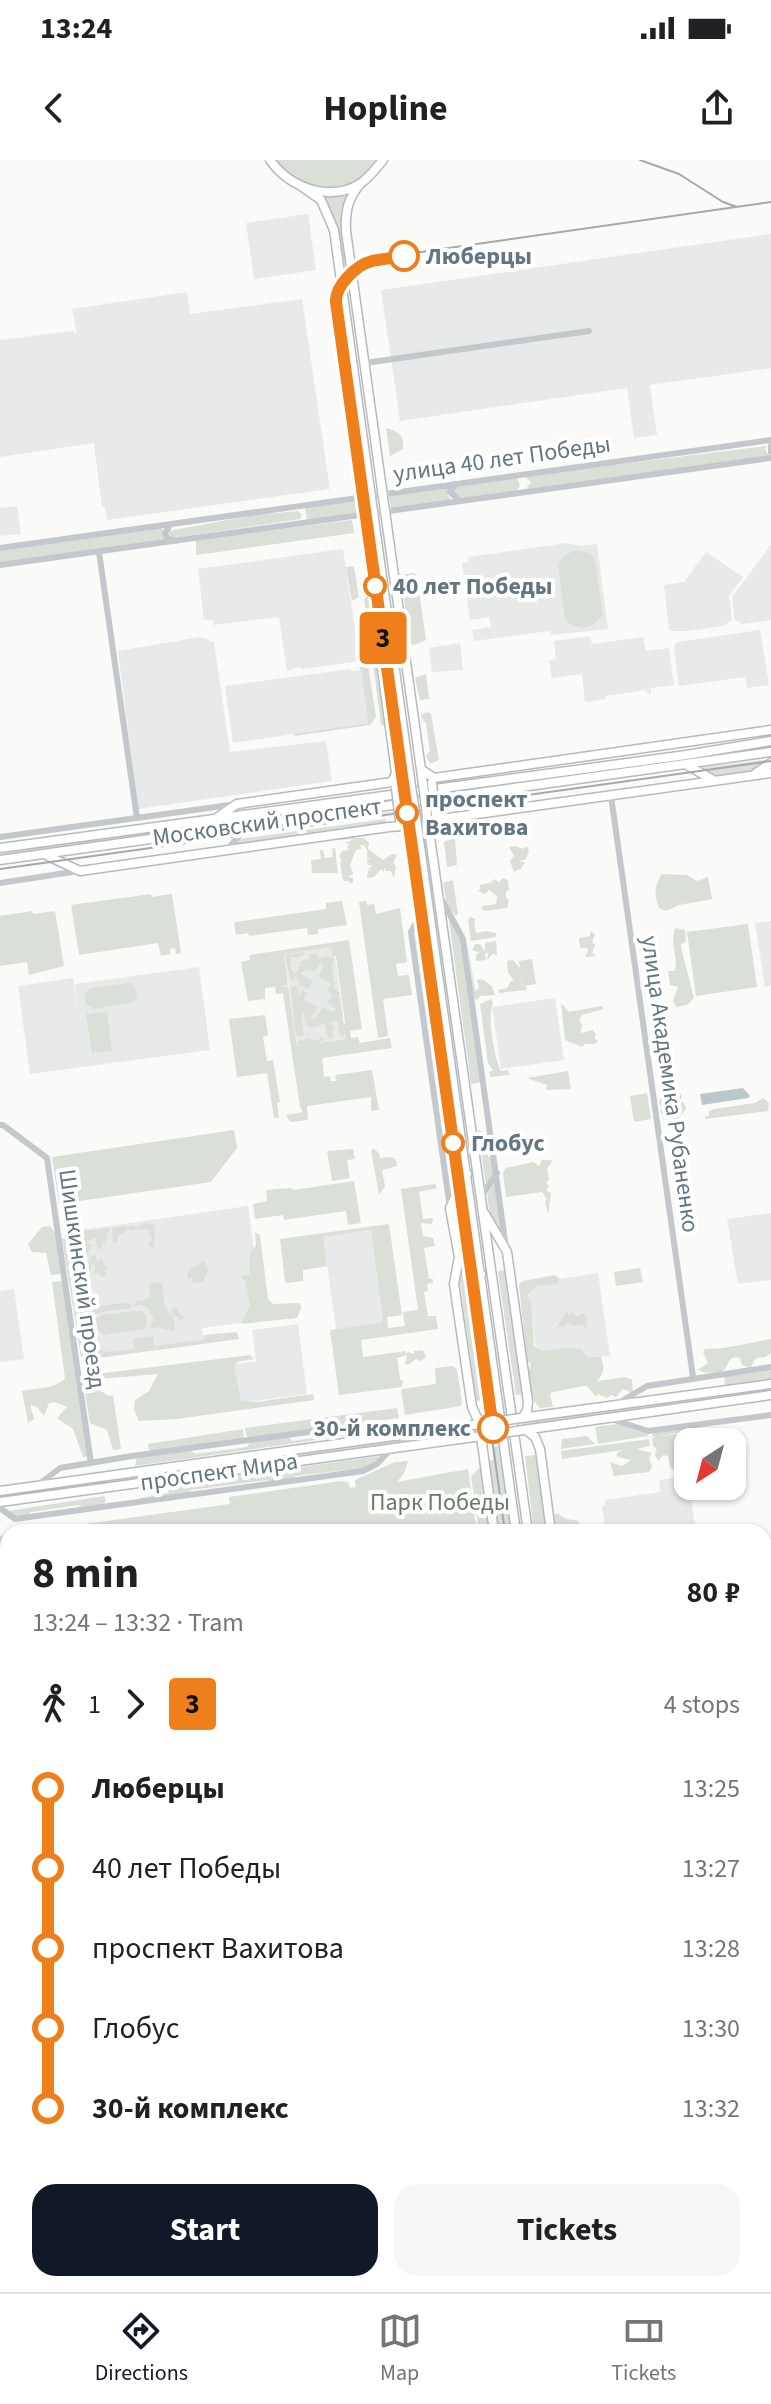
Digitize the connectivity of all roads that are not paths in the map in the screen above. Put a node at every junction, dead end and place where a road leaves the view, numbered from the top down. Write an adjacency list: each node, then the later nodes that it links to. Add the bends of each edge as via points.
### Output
1 (270, 160): 4 (main road)
2 (383, 160): 3 (main road)
3 (361, 183): 4 (main road, via 335,193); 6 (main road, via 349,200 346,219)
4 (301, 186): 7 (main road, via 321,200 332,222)
5 (589, 331): 8 (street)
6 (360, 332): 7 (main road, via 353,321); 8 (main road)
7 (349, 333): 15 (main road)
8 (365, 363): 14 (main road)
9 (771, 440): 11 (street, улица 40 лет Победы)
10 (771, 458): 13 (street, улица 40 лет Победы)
11 (512, 476): 12 (street, улица 40 лет Победы); 13 (street, via 524,482)
12 (456, 484): 14 (street, улица 40 лет Победы); 16 (street, via 450,492)
13 (516, 493): 16 (street, улица 40 лет Победы)
14 (383, 494): 15 (street, улица 40 лет Победы); 18 (main road)
15 (372, 495): 17 (street, улица 40 лет Победы); 19 (main road)
16 (460, 501): 18 (street, улица 40 лет Победы)
17 (296, 506): 20 (street, улица 40 лет Победы); 21 (street, via 305,515)
18 (385, 512): 19 (street, улица 40 лет Победы); 27 (main road)
19 (374, 513): 21 (street, улица 40 лет Победы); 26 (main road)
20 (173, 523): 22 (street, via 165,533); 23 (street, улица 40 лет Победы)
21 (296, 524): 22 (street, улица 40 лет Победы)
22 (178, 542): 24 (street, улица 40 лет Победы)
23 (0, 548)
24 (99, 552): 25 (street, улица 40 лет Победы); 44 (street)
25 (0, 565)
26 (389, 623): 27 (main road, via 393,611); 28 (main road)
27 (401, 623): 38 (main road, via 421,769)
28 (392, 643): 39 (main road, via 381,660); 46 (main road, bridge)
29 (771, 732): 30 (main road)
30 (716, 738): 33 (main road); 38 (main road)
31 (771, 741): 33 (main road, Московский проспект)
32 (771, 752): 33 (main road, Московский проспект)
33 (686, 760): 37 (main road); 42 (main road, Московский проспект); 48 (main road, Московский проспект)
34 (771, 763): 36 (main road)
35 (771, 773): 36 (main road)
36 (752, 776): 37 (main road)
37 (715, 781): 40 (main road)
38 (430, 782): 43 (main road, bridge)
39 (394, 785): 41 (main road); 47 (main road, bridge)
40 (611, 796): 43 (main road); 73 (street, улица Академика Рубаненко)
41 (237, 804): 42 (street); 44 (street); 45 (main road)
42 (247, 815): 45 (main road, Московский проспект)
43 (435, 817): 50 (main road); 50 (main road)
44 (137, 818): 49 (street)
45 (209, 820): 52 (main road, Московский проспект)
46 (416, 821): 47 (main road); 60 (main road)
47 (400, 823): 54 (main road)
48 (248, 825): 54 (street); 55 (main road, Московский проспект)
49 (47, 830): 51 (street); 52 (street)
50 (429, 835): 59 (main road)
51 (0, 837)
52 (66, 839): 53 (main road, Московский проспект)
53 (0, 848)
54 (227, 850): 57 (main road)
55 (40, 855): 56 (main road, Московский проспект); 57 (main road)
56 (0, 860)
57 (80, 871): 58 (street)
58 (0, 883)
59 (438, 892): 63 (street, via 463,939); 64 (main road)
60 (427, 903): 62 (main road); 65 (street, via 411,932)
61 (0, 1125): 91 (street, Шишкинский проезд, via 47,1158)
62 (467, 1172): 65 (main road); 70 (main road)
63 (497, 1173): 64 (street); 67 (street)
64 (481, 1197): 66 (main road)
65 (450, 1208): 68 (main road)
66 (483, 1210): 67 (main road); 71 (main road)
67 (507, 1252): 69 (main road)
68 (459, 1257): 70 (main road, via 471,1258); 78 (main road, via 454,1281)
69 (509, 1268): 71 (main road, via 501,1268); 76 (main road)
70 (482, 1277): 96 (main road)
71 (493, 1278): 97 (main road)
72 (771, 1367): 73 (street)
73 (693, 1377): 77 (street, via 647,1386)
74 (771, 1384): 77 (main road, проспект Мира)
75 (771, 1395): 82 (main road, проспект Мира)
76 (528, 1402): 79 (main road); 81 (main road)
77 (610, 1406): 79 (main road, проспект Мира)
78 (472, 1407): 83 (main road); 85 (main road)
79 (547, 1415): 81 (main road, проспект Мира)
80 (771, 1415): 82 (street, via 648,1431)
81 (522, 1418): 83 (main road, проспект Мира, bridge)
82 (611, 1419): 84 (main road, проспект Мира)
83 (487, 1423): 85 (main road, проспект Мира)
84 (559, 1426): 86 (main road, проспект Мира); 89 (main road, via 545,1435)
85 (457, 1427): 87 (main road, проспект Мира)
86 (524, 1430): 88 (main road, проспект Мира, bridge); 89 (main road)
87 (401, 1435): 91 (street, via 352,1426); 92 (main road, проспект Мира)
88 (485, 1435): 90 (main road, проспект Мира); 95 (main road)
89 (540, 1449): 98 (main road)
90 (390, 1450): 94 (main road, проспект Мира); 94 (street, via 363,1471 15,1519)
91 (91, 1463): 92 (street, via 60,1468)
92 (37, 1486): 93 (main road, проспект Мира)
93 (0, 1491)
94 (0, 1505)
95 (493, 1524)
96 (515, 1524)
97 (527, 1524)
98 (550, 1524)

